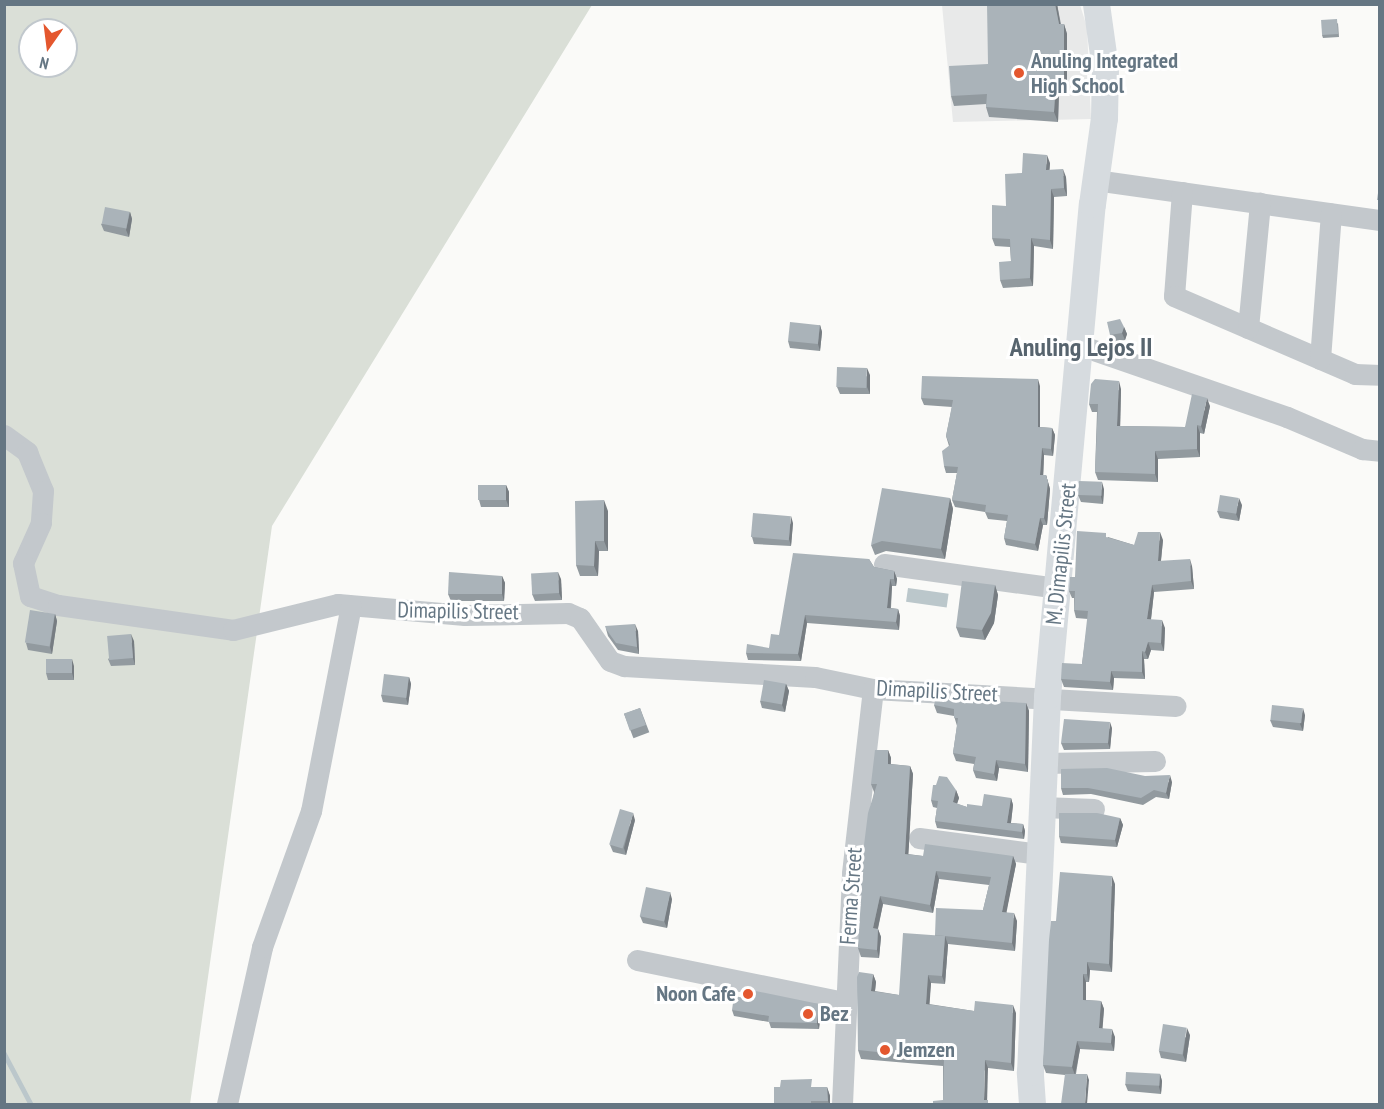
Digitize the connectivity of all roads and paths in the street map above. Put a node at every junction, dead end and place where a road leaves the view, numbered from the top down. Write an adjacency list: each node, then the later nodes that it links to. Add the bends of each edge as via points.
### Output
1 (1096, 4): 2 (main road, M. Dimapilis Street, via 1105,68 1104,118)
2 (1095, 180): 3 (street); 8 (main road, M. Dimapilis Street)
3 (1182, 192): 4 (street); 7 (street, via 1174,296)
4 (1260, 203): 5 (street); 7 (street)
5 (1331, 213): 6 (street); 9 (street)
6 (1380, 219)
7 (1248, 328): 9 (street)
8 (1082, 346): 12 (street, via 1287,417 1362,449); 14 (main road, M. Dimapilis Street)
9 (1320, 359): 10 (street, via 1355,374)
10 (1380, 375)
11 (4, 435): 16 (street, Dimapilis Street, via 27,452 44,491 41,523 23,563 30,596 58,605 233,630 338,604)
12 (1380, 451)
13 (884, 564): 14 (street)
14 (1057, 593): 15 (street); 18 (main road, M. Dimapilis Street)
15 (1010, 595)
16 (351, 606): 17 (street, Dimapilis Street, via 465,615 568,614 580,618 610,661 624,666 815,677); 28 (street, via 311,811 262,947)
17 (873, 689): 18 (street, Dimapilis Street); 27 (street, Ferma Street, via 852,873)
18 (1047, 696): 19 (street, Dimapilis Street); 21 (main road, M. Dimapilis Street)
19 (1176, 706)
20 (1155, 761): 21 (street)
21 (1044, 763): 22 (main road, M. Dimapilis Street)
22 (1042, 807): 23 (street); 25 (main road, M. Dimapilis Street)
23 (1094, 809)
24 (919, 838): 25 (street)
25 (1039, 855): 30 (main road, M. Dimapilis Street)
26 (637, 960): 27 (street)
27 (844, 1002): 29 (street, Ferma Street)
28 (227, 1104)
29 (842, 1104)
30 (1032, 1104)

